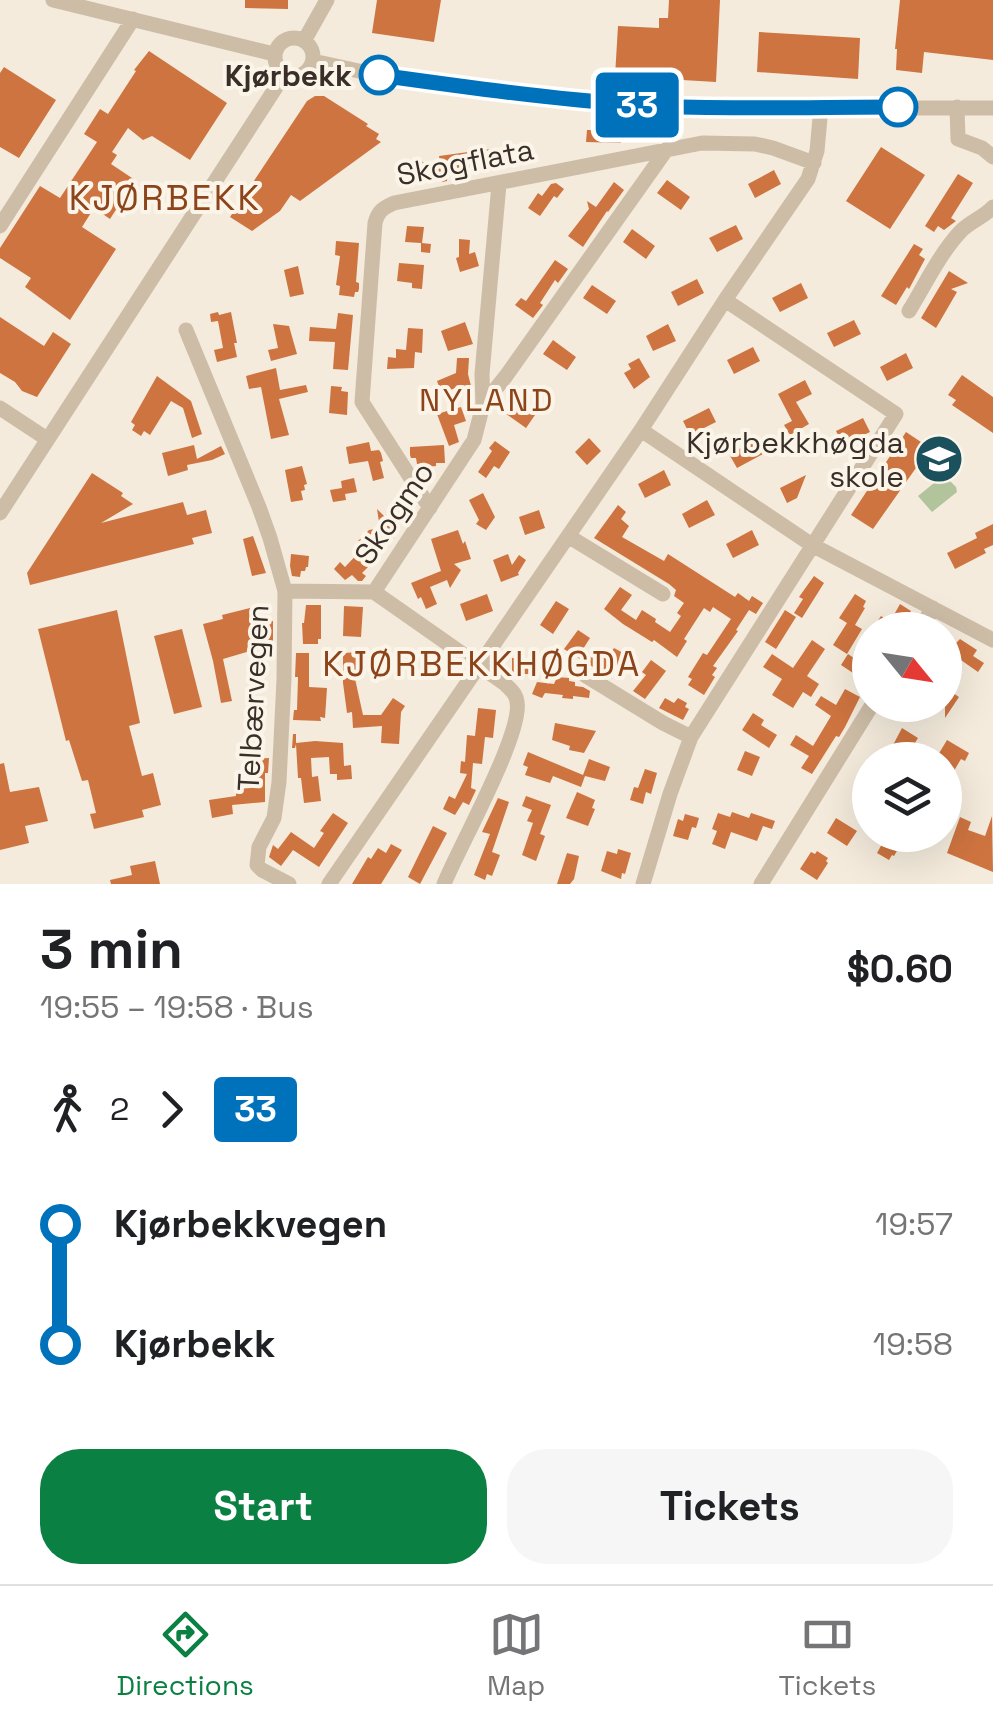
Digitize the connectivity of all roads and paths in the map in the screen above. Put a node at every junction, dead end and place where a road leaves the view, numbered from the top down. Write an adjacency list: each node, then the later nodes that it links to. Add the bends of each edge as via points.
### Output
1 (54, 0): 3 (street)
2 (327, 0): 4 (street)
3 (134, 19): 5 (street); 16 (street)
4 (304, 40): 5 (street, via 286,39); 6 (street)
5 (274, 54): 7 (street)
6 (313, 61): 7 (street, via 298,76); 8 (street, via 592,102)
7 (284, 74): 23 (street)
8 (821, 107): 9 (street); 13 (street)
9 (957, 107): 10 (street); 12 (street, via 958,139)
10 (993, 108)
11 (667, 149): 13 (street, Skogflata, via 755,144); 14 (street, Skogflata); 20 (street, Skogmo)
12 (993, 157)
13 (814, 163): 17 (street)
14 (499, 184): 20 (street); 24 (street, Skogflata, via 394,203 375,224 362,402)
15 (993, 207): 18 (street, via 953,240)
16 (0, 226)
17 (725, 300): 22 (street); 27 (street, via 896,414)
18 (909, 311)
19 (186, 330): 28 (street, Telbærvegen, via 259,507)
20 (483, 404): 24 (street, Skogmo, via 474,440)
21 (0, 408): 23 (street)
22 (642, 430): 26 (street); 27 (street)
23 (47, 439): 25 (street)
24 (430, 508): 29 (street, Skogmo)
25 (0, 513)
26 (568, 536): 30 (street); 34 (street)
27 (812, 544): 31 (street); 37 (street)
28 (285, 591): 29 (street); 38 (street, Telbærvegen, via 279,782 257,864)
29 (374, 592): 34 (street, Skogmo)
30 (663, 594)
31 (933, 608): 32 (street); 33 (street)
32 (930, 612)
33 (993, 640)
34 (479, 665): 39 (street); 40 (street, Skogmo, via 514,692 515,724)
35 (570, 666): 37 (street)
36 (861, 722): 42 (street)
37 (691, 737): 41 (street)
38 (289, 884)
39 (329, 884)
40 (444, 884)
41 (643, 884)
42 (761, 884)

